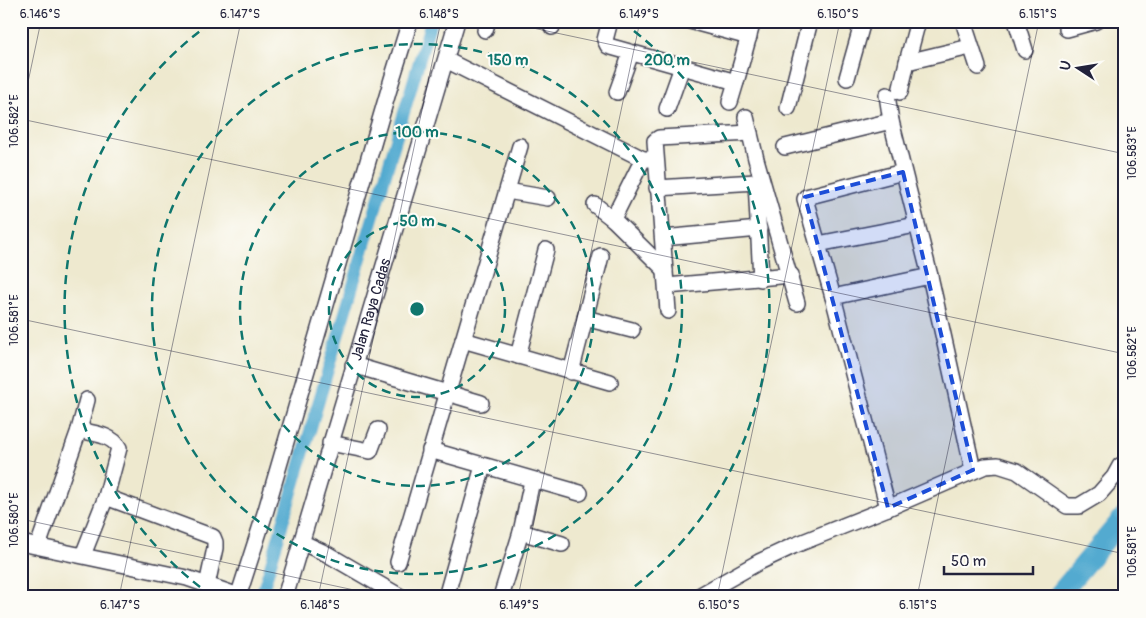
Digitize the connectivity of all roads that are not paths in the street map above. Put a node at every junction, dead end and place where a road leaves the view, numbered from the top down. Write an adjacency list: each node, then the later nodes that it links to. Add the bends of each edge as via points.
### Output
1 (410, 21): 85 (street)
2 (457, 21): 17 (street, Jalan Raya Cadas)
3 (610, 21): 16 (street, via 606,43)
4 (690, 21): 13 (street)
5 (753, 21): 13 (street)
6 (810, 21): 25 (street)
7 (862, 21): 21 (street)
8 (963, 21): 14 (street)
9 (1016, 21): 15 (street)
10 (1096, 21): 12 (street)
11 (913, 22): 18 (street)
12 (1067, 29)
13 (749, 37): 22 (street)
14 (970, 47): 18 (street); 20 (street)
15 (1025, 50)
16 (631, 53): 19 (street); 23 (street)
17 (446, 60): 32 (street); 59 (street, Jalan Raya Cadas)
18 (907, 62): 28 (street, via 894,94)
19 (682, 67): 22 (street); 26 (street)
20 (978, 67)
21 (847, 78)
22 (736, 82): 24 (street)
23 (617, 92)
24 (730, 102)
25 (788, 108)
26 (667, 109)
27 (746, 117): 29 (street)
28 (891, 121): 31 (street); 34 (street)
29 (750, 133): 32 (street, via 659,138 654,142); 33 (street)
30 (520, 146): 37 (street)
31 (785, 147)
32 (649, 159): 36 (street); 40 (street)
33 (756, 159): 35 (street); 48 (street)
34 (904, 172): 41 (street); 44 (street, via 805,197)
35 (756, 182): 36 (street); 42 (street)
36 (657, 188): 43 (street)
37 (507, 191): 38 (street); 57 (street)
38 (548, 198)
39 (595, 205): 40 (street)
40 (613, 220): 47 (street)
41 (916, 225): 44 (street); 49 (street)
42 (759, 229): 43 (street); 50 (street)
43 (663, 238): 47 (street)
44 (818, 244): 52 (street)
45 (546, 250): 58 (street)
46 (601, 256): 55 (street)
47 (665, 270): 51 (street)
48 (791, 276): 50 (street); 53 (street)
49 (930, 276): 52 (street); 71 (street)
50 (761, 279): 51 (street)
51 (667, 286): 54 (street)
52 (834, 297): 75 (street)
53 (797, 303)
54 (668, 311)
55 (585, 318): 56 (street); 60 (street)
56 (632, 330)
57 (463, 340): 58 (street); 62 (street)
58 (518, 356): 60 (street)
59 (353, 365): 62 (street); 67 (street, Jalan Raya Cadas)
60 (571, 372): 61 (street)
61 (610, 382)
62 (447, 394): 64 (street); 68 (street)
63 (88, 400): 65 (street)
64 (481, 403)
65 (79, 430): 74 (street, via 108,438 119,446); 80 (street)
66 (378, 430): 67 (street, via 370,451)
67 (330, 443): 77 (street, Jalan Raya Cadas)
68 (430, 450): 70 (street); 82 (street)
69 (1125, 463): 71 (street, via 1099,494 1079,506 1067,506 1017,471 998,465)
70 (483, 466): 72 (street); 84 (street)
71 (973, 470): 75 (street)
72 (532, 481): 73 (street); 76 (street)
73 (580, 494)
74 (106, 497): 81 (street); 83 (street, via 213,537 215,548)
75 (888, 508): 89 (street, via 793,546)
76 (521, 532): 79 (street); 88 (street)
77 (301, 542): 86 (street, Jalan Raya Cadas); 87 (street)
78 (21, 543): 80 (street)
79 (562, 544)
80 (38, 546): 81 (street)
81 (83, 555): 83 (street)
82 (398, 562)
83 (206, 585): 85 (street)
84 (448, 590)
85 (240, 596)
86 (285, 597)
87 (401, 597)
88 (500, 597)
89 (697, 597)

